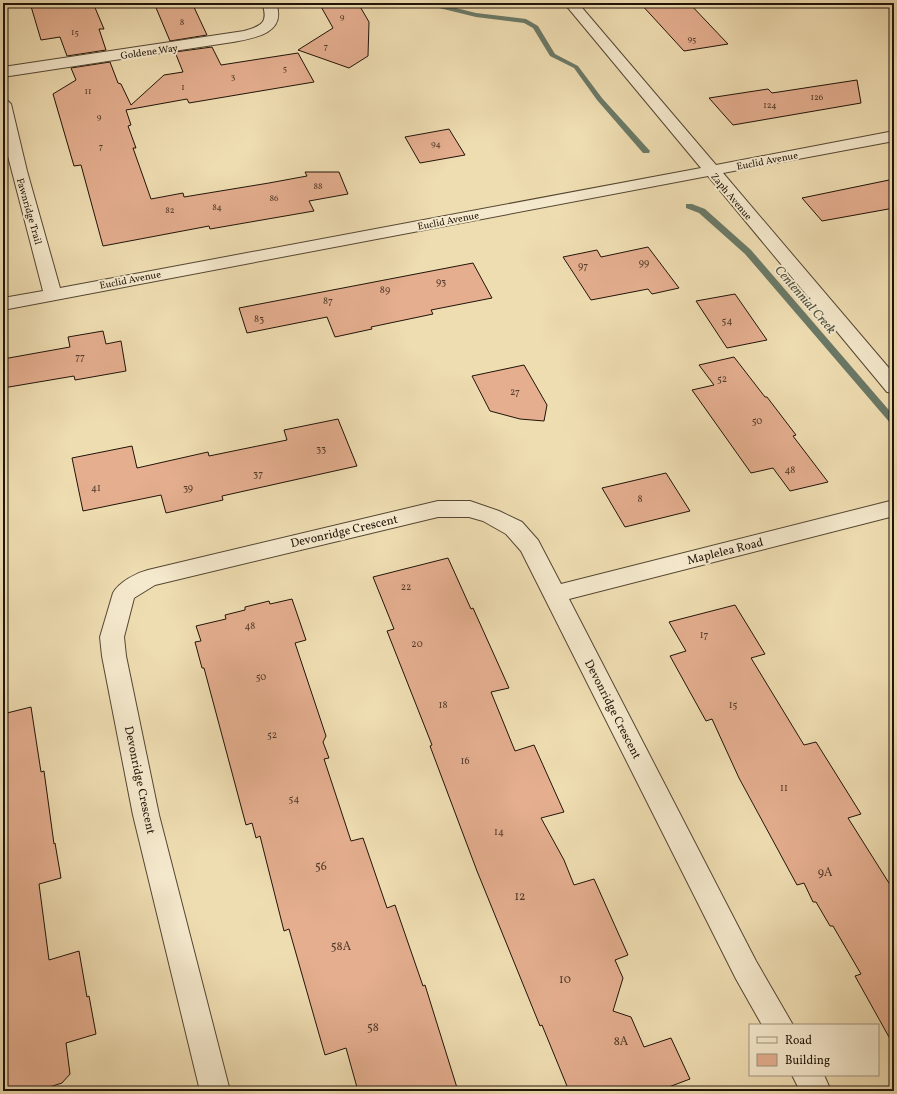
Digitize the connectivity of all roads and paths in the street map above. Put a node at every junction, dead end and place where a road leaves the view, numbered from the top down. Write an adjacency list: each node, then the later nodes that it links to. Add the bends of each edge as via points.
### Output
1 (269, 3): 3 (street, Goldene Way, via 272,8 272,19 257,33)
2 (571, 3): 6 (street, Zaph Avenue)
3 (3, 72)
4 (3, 104): 7 (street, Fawnridge Trail)
5 (894, 136): 6 (street, Euclid Avenue)
6 (711, 170): 7 (street, Euclid Avenue); 9 (street, Zaph Avenue)
7 (53, 294): 8 (street, Euclid Avenue)
8 (3, 304)
9 (894, 387)
10 (894, 508): 11 (street, Maplelea Road)
11 (555, 594): 12 (street, Devonridge Crescent, via 746,970); 14 (street, Devonridge Crescent, via 530,546 514,528 470,509 438,509 148,578 124,593 112,637 114,656 146,815)
12 (777, 1024)
13 (807, 1076): 15 (street)
14 (215, 1091)
15 (816, 1091)

